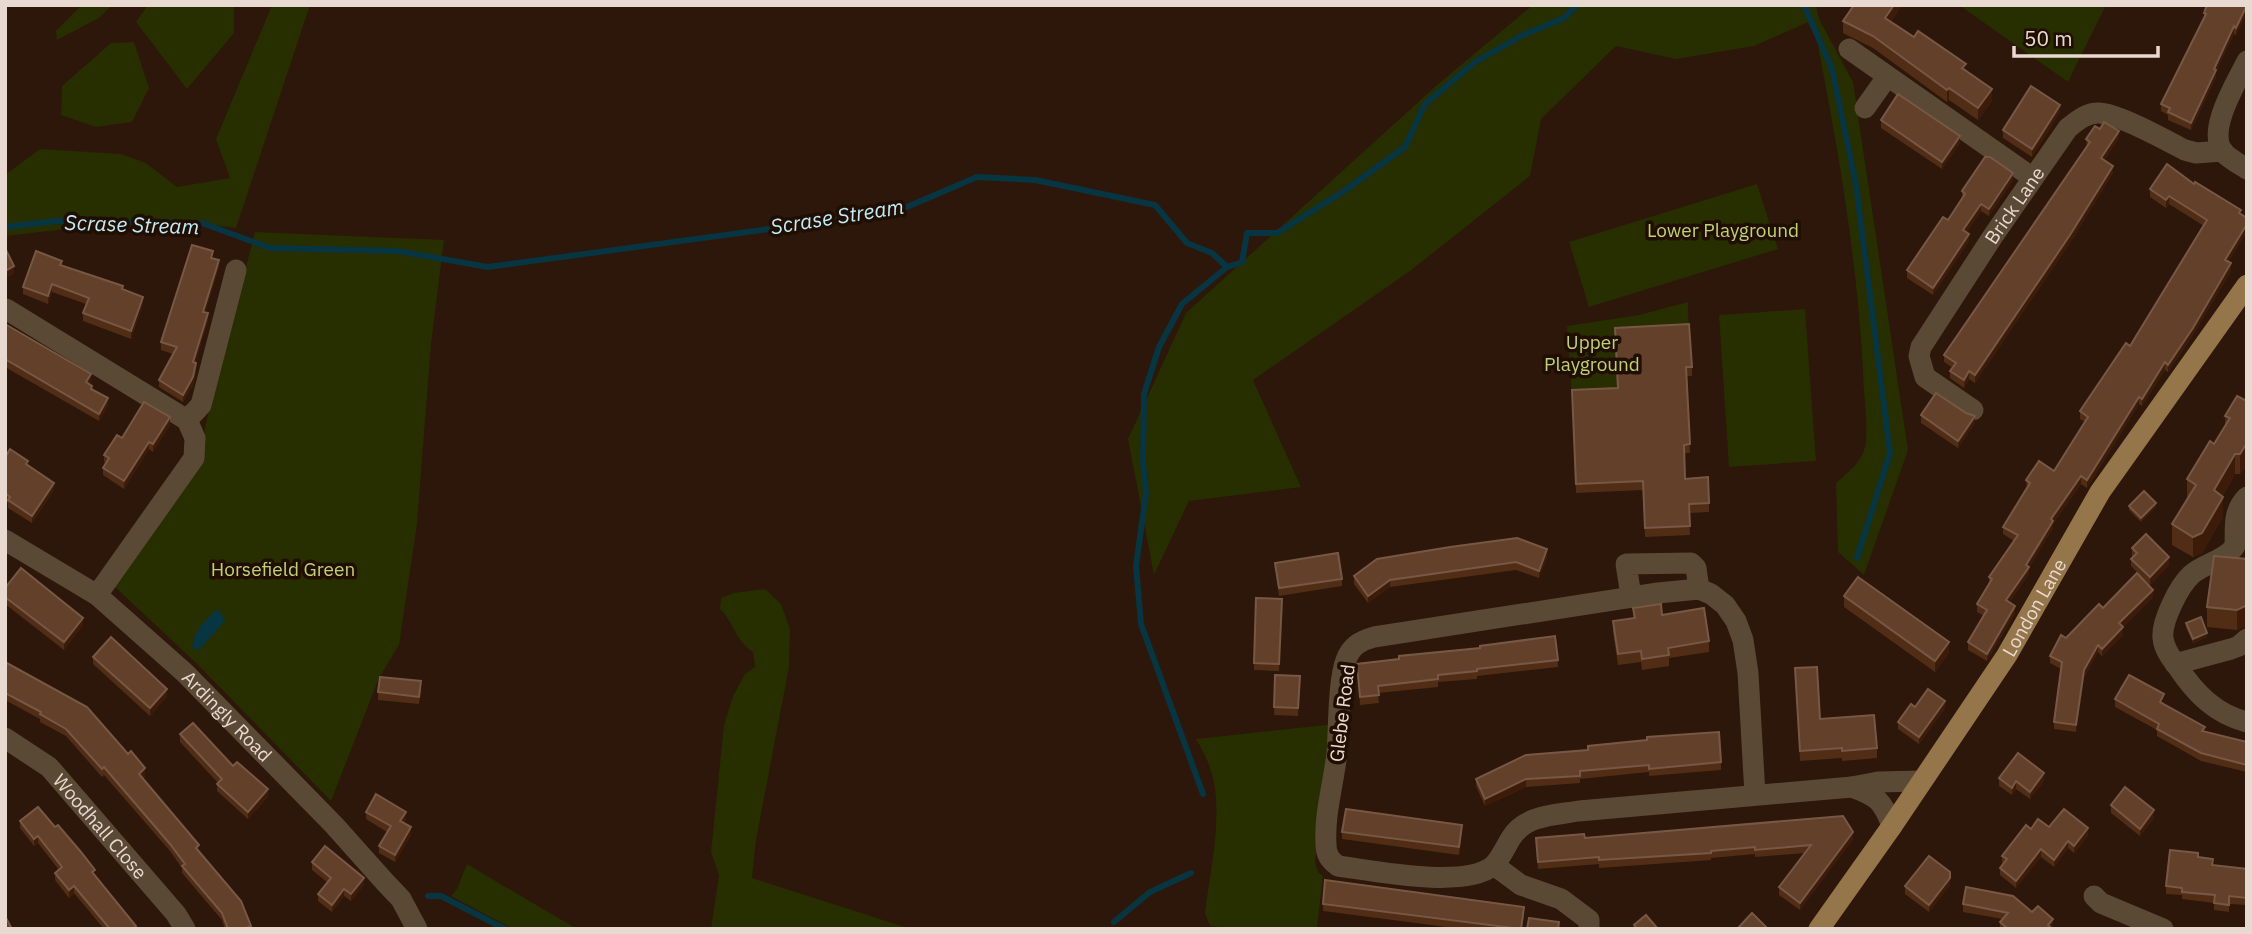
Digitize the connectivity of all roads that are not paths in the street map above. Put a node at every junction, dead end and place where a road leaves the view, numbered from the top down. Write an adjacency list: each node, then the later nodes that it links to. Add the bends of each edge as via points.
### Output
1 (1849, 49): 3 (street)
2 (2247, 61): 5 (street, via 2219,121 2217,138)
3 (1886, 77): 4 (street); 7 (street)
4 (1865, 108)
5 (2223, 151): 6 (street); 7 (street, Brick Lane, via 2185,150 2097,113 2068,128)
6 (2247, 169)
7 (2033, 178): 11 (street, Brick Lane, via 1921,347 1925,377)
8 (236, 270): 12 (street, via 201,405)
9 (2247, 285): 22 (main road, London Lane, via 2100,492 2007,655)
10 (6, 309): 12 (street)
11 (1973, 411)
12 (187, 420): 16 (street, via 195,438 194,458)
13 (2247, 497): 19 (street, via 2236,513 2235,546 2192,574 2175,598 2163,640)
14 (5, 540): 16 (street, Ardingly Road)
15 (1699, 589): 17 (street, Glebe Road); 17 (street, via 1696,568 1690,563 1626,564); 24 (street, via 1725,605 1743,640)
16 (97, 595): 30 (street, Ardingly Road, via 186,673 334,825 401,899)
17 (1631, 596): 26 (street, Glebe Road, via 1363,640 1346,659 1326,834 1328,858 1338,866 1428,877 1463,877)
18 (2247, 639): 19 (street, via 2231,649)
19 (2175, 663): 20 (street, via 2211,706)
20 (2247, 722)
21 (5, 738): 29 (street, Woodhall Close, via 50,767)
22 (1921, 781): 23 (street); 25 (main road, London Lane)
23 (1853, 788): 24 (street); 25 (street, via 1872,794 1885,806)
24 (1755, 795): 26 (street, via 1535,818 1514,833)
25 (1892, 825): 32 (main road, London Lane)
26 (1494, 865): 31 (street, via 1521,885 1561,899 1589,920)
27 (2094, 896): 28 (street)
28 (2153, 927)
29 (185, 929)
30 (417, 929)
31 (1589, 929)
32 (1819, 929)

